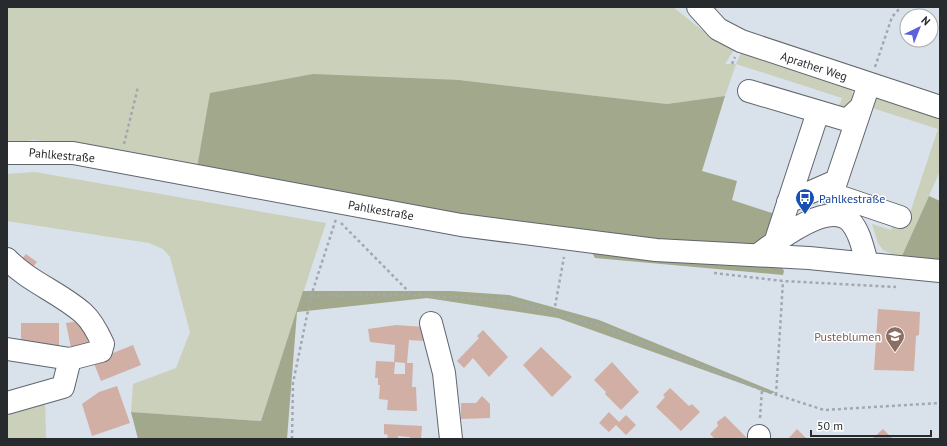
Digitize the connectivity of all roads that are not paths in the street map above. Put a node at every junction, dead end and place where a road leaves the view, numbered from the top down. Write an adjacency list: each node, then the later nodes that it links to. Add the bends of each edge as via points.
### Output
1 (700, 8): 2 (street, Aprather Weg, via 718,29 741,42)
2 (869, 84): 4 (street, Aprather Weg); 5 (street)
3 (749, 92): 6 (street)
4 (940, 107)
5 (860, 108): 6 (street, via 847,120); 8 (street)
6 (818, 112): 9 (street)
7 (7, 152): 11 (street, Pahlkestraße, via 73,153 461,224 656,250)
8 (836, 182): 9 (street); 10 (street, via 832,194)
9 (788, 202): 11 (street)
10 (900, 216)
11 (766, 249): 13 (street, Pahlkestraße); 13 (street, via 800,226 835,214 849,220 857,232)
12 (7, 259): 17 (street, via 18,270 84,313 94,326 103,344 101,351)
13 (867, 263): 14 (street, Pahlkestraße)
14 (940, 271)
15 (431, 323): 19 (street, via 444,373)
16 (7, 349): 17 (street)
17 (70, 359): 18 (street, via 63,387)
18 (7, 403)
19 (451, 439)

